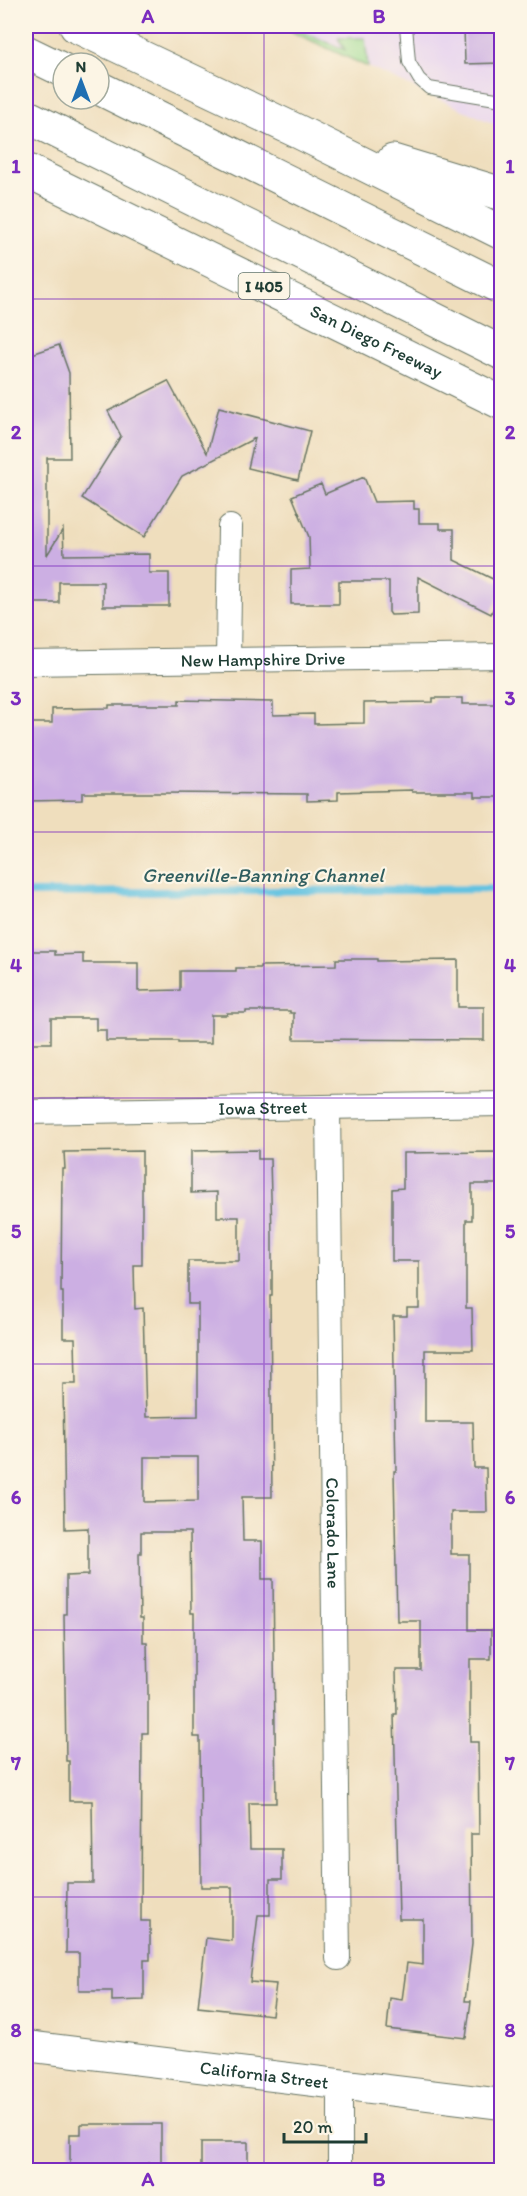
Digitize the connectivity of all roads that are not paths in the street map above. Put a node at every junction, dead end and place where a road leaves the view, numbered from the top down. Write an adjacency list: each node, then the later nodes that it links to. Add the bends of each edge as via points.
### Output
1 (76, 26): 8 (highway)
2 (406, 26): 6 (lane, via 409,62 419,80 429,88)
3 (26, 52): 4 (highway)
4 (51, 64)
5 (111, 94): 12 (highway)
6 (501, 100)
7 (26, 116): 13 (highway)
8 (299, 132): 10 (highway); 11 (highway)
9 (26, 170): 14 (highway, San Diego Freeway / I 405)
10 (501, 194)
11 (501, 233)
12 (501, 288)
13 (501, 353)
14 (501, 403)
15 (230, 527): 17 (street)
16 (501, 656): 17 (street, New Hampshire Drive)
17 (228, 659): 18 (street, New Hampshire Drive)
18 (26, 663)
19 (501, 1104): 20 (street, Iowa Street)
20 (328, 1107): 21 (street, Iowa Street); 22 (street, Colorado Lane)
21 (26, 1112)
22 (338, 1958)
23 (26, 2046): 24 (street, California Street)
24 (340, 2084): 25 (street, California Street); 26 (street)
25 (501, 2104)
26 (340, 2170)

